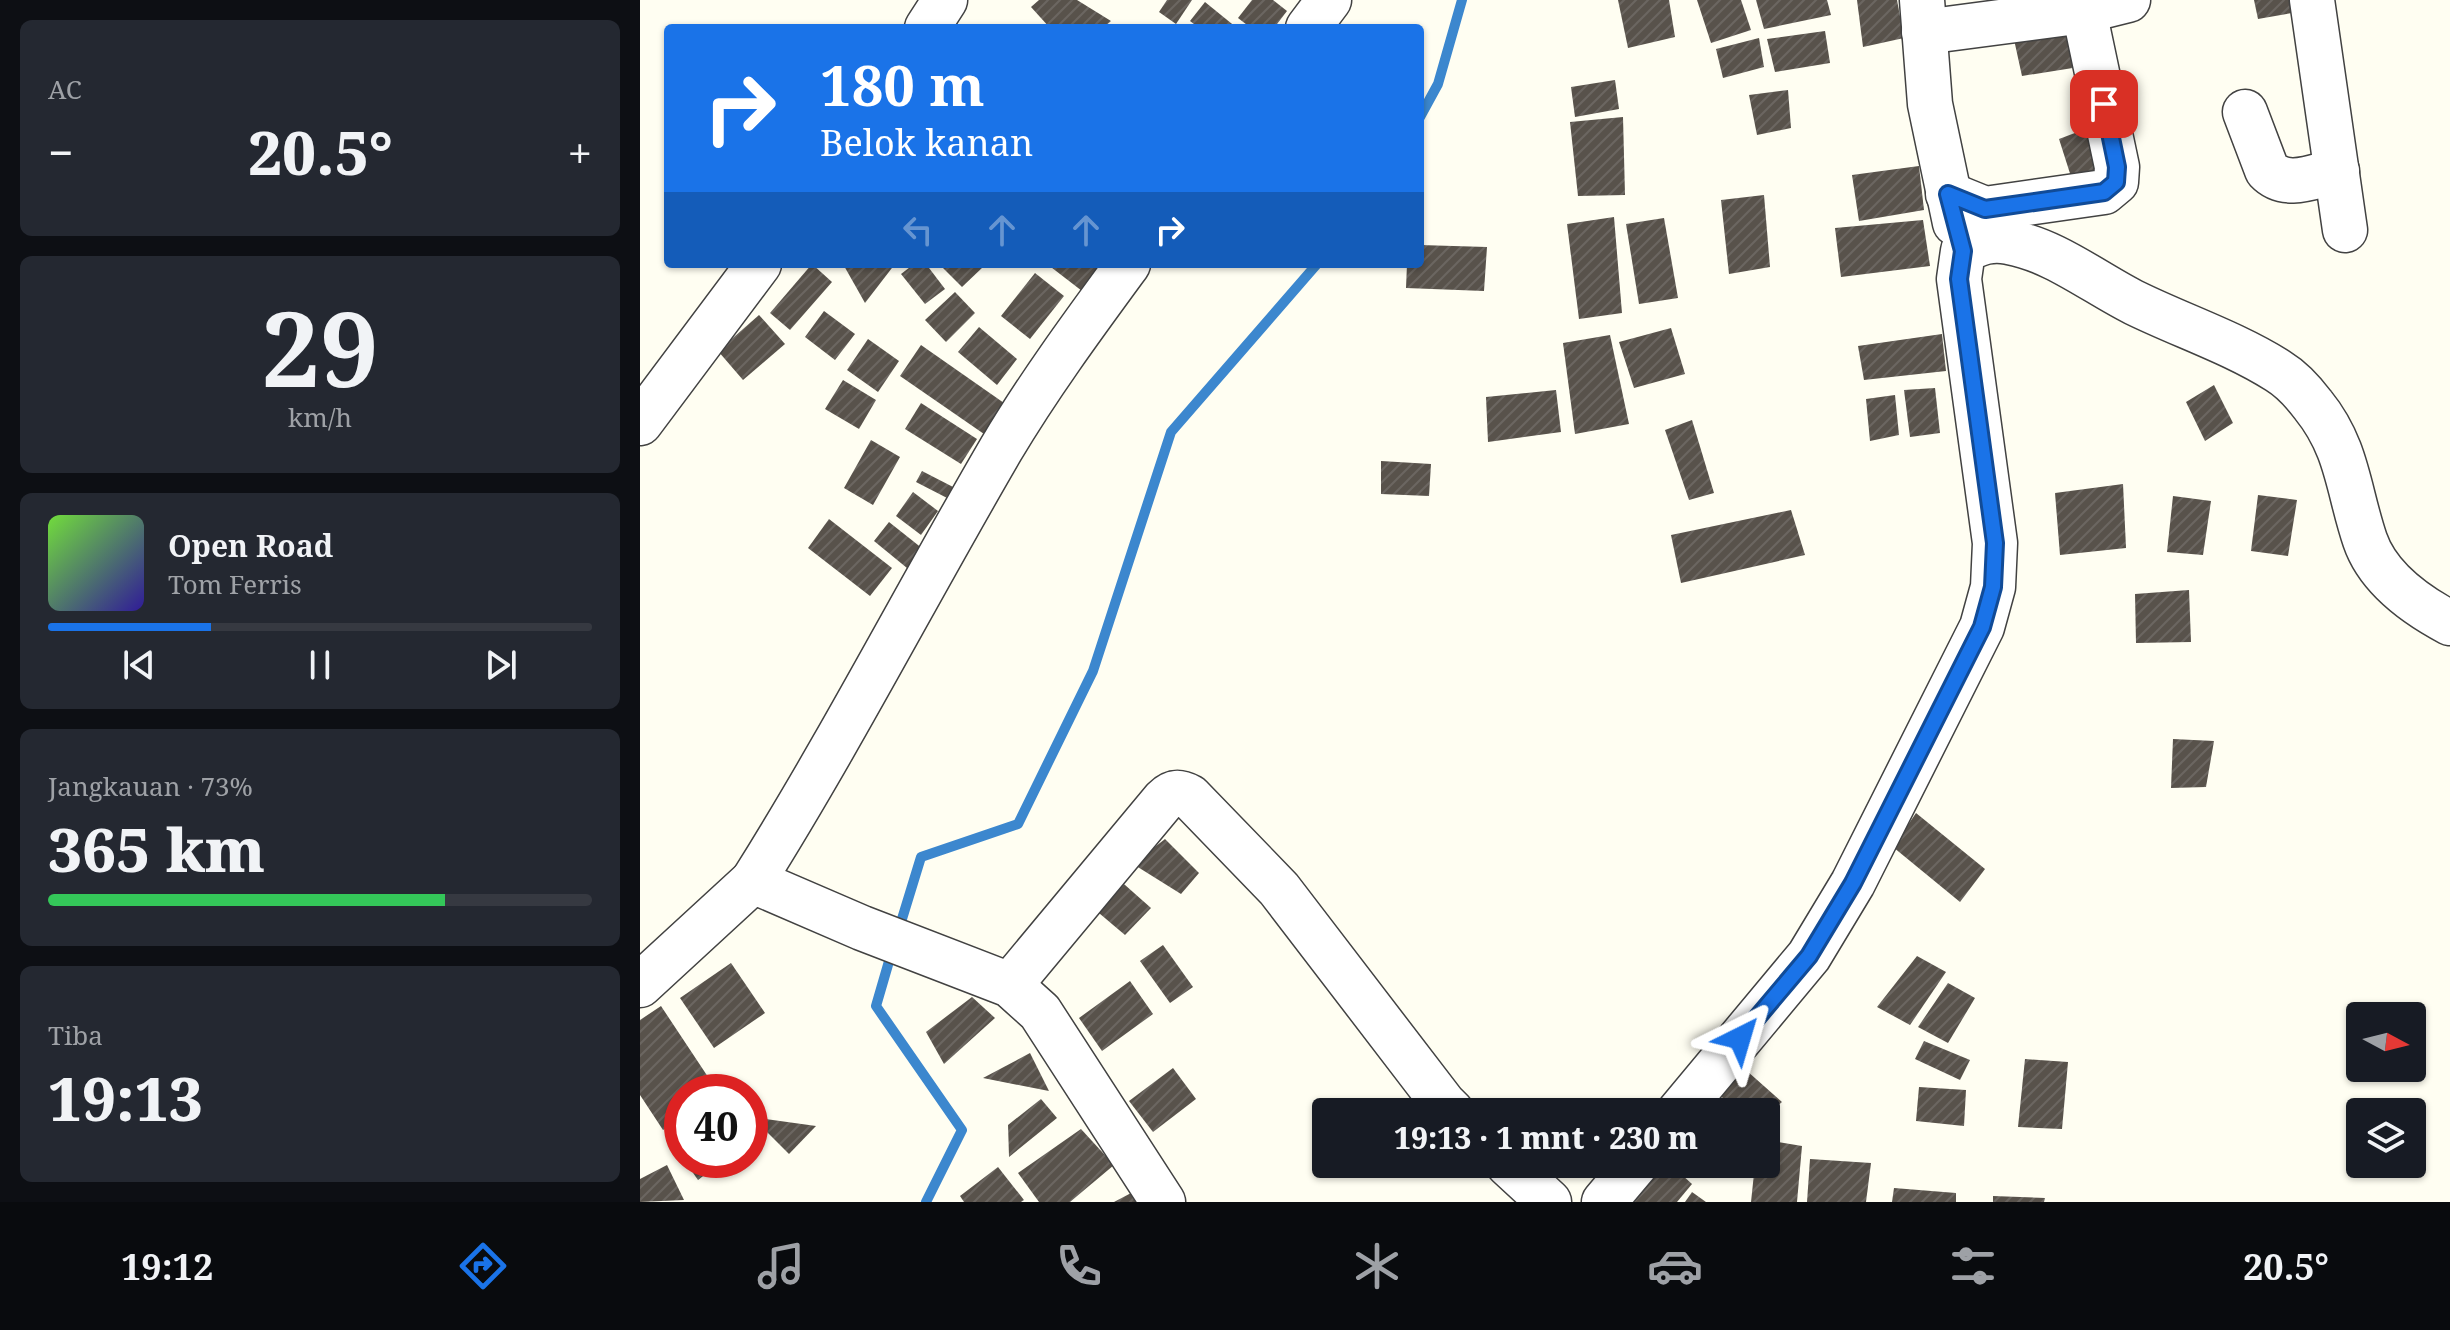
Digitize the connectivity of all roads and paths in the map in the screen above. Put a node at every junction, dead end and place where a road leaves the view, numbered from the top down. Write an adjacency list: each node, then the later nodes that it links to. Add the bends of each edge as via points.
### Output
1 (945, 0): 7 (street)
2 (1329, 0): 8 (street)
3 (2128, 0): 5 (street)
4 (2312, 0): 10 (street)
5 (2084, 11): 6 (street); 11 (street, via 2116,182 2104,192 1985,209)
6 (1923, 16): 11 (street, via 1930,104)
7 (930, 24)
8 (1311, 24)
9 (2245, 112): 10 (street, via 2273,177 2290,181)
10 (2337, 171): 12 (street)
11 (1948, 194): 13 (street)
12 (2345, 230)
13 (1963, 251): 17 (street, via 1996,240 2024,247 2278,371 2333,432 2366,543 2388,578 2410,599); 22 (street, via 1959,279 1995,543 1993,587 1982,627 1853,883 1809,956)
14 (756, 268): 16 (street)
15 (1125, 268): 18 (street, via 1002,448)
16 (640, 423)
17 (2450, 623)
18 (753, 881): 19 (street); 20 (street)
19 (640, 985)
20 (1010, 985): 21 (street, via 1169,794 1183,793 1279,889); 25 (street, via 1040,1012)
21 (1439, 1098)
22 (1691, 1098)
23 (1523, 1178): 26 (street)
24 (1624, 1178): 27 (street)
25 (1163, 1202)
26 (1549, 1202)
27 (1604, 1202)

